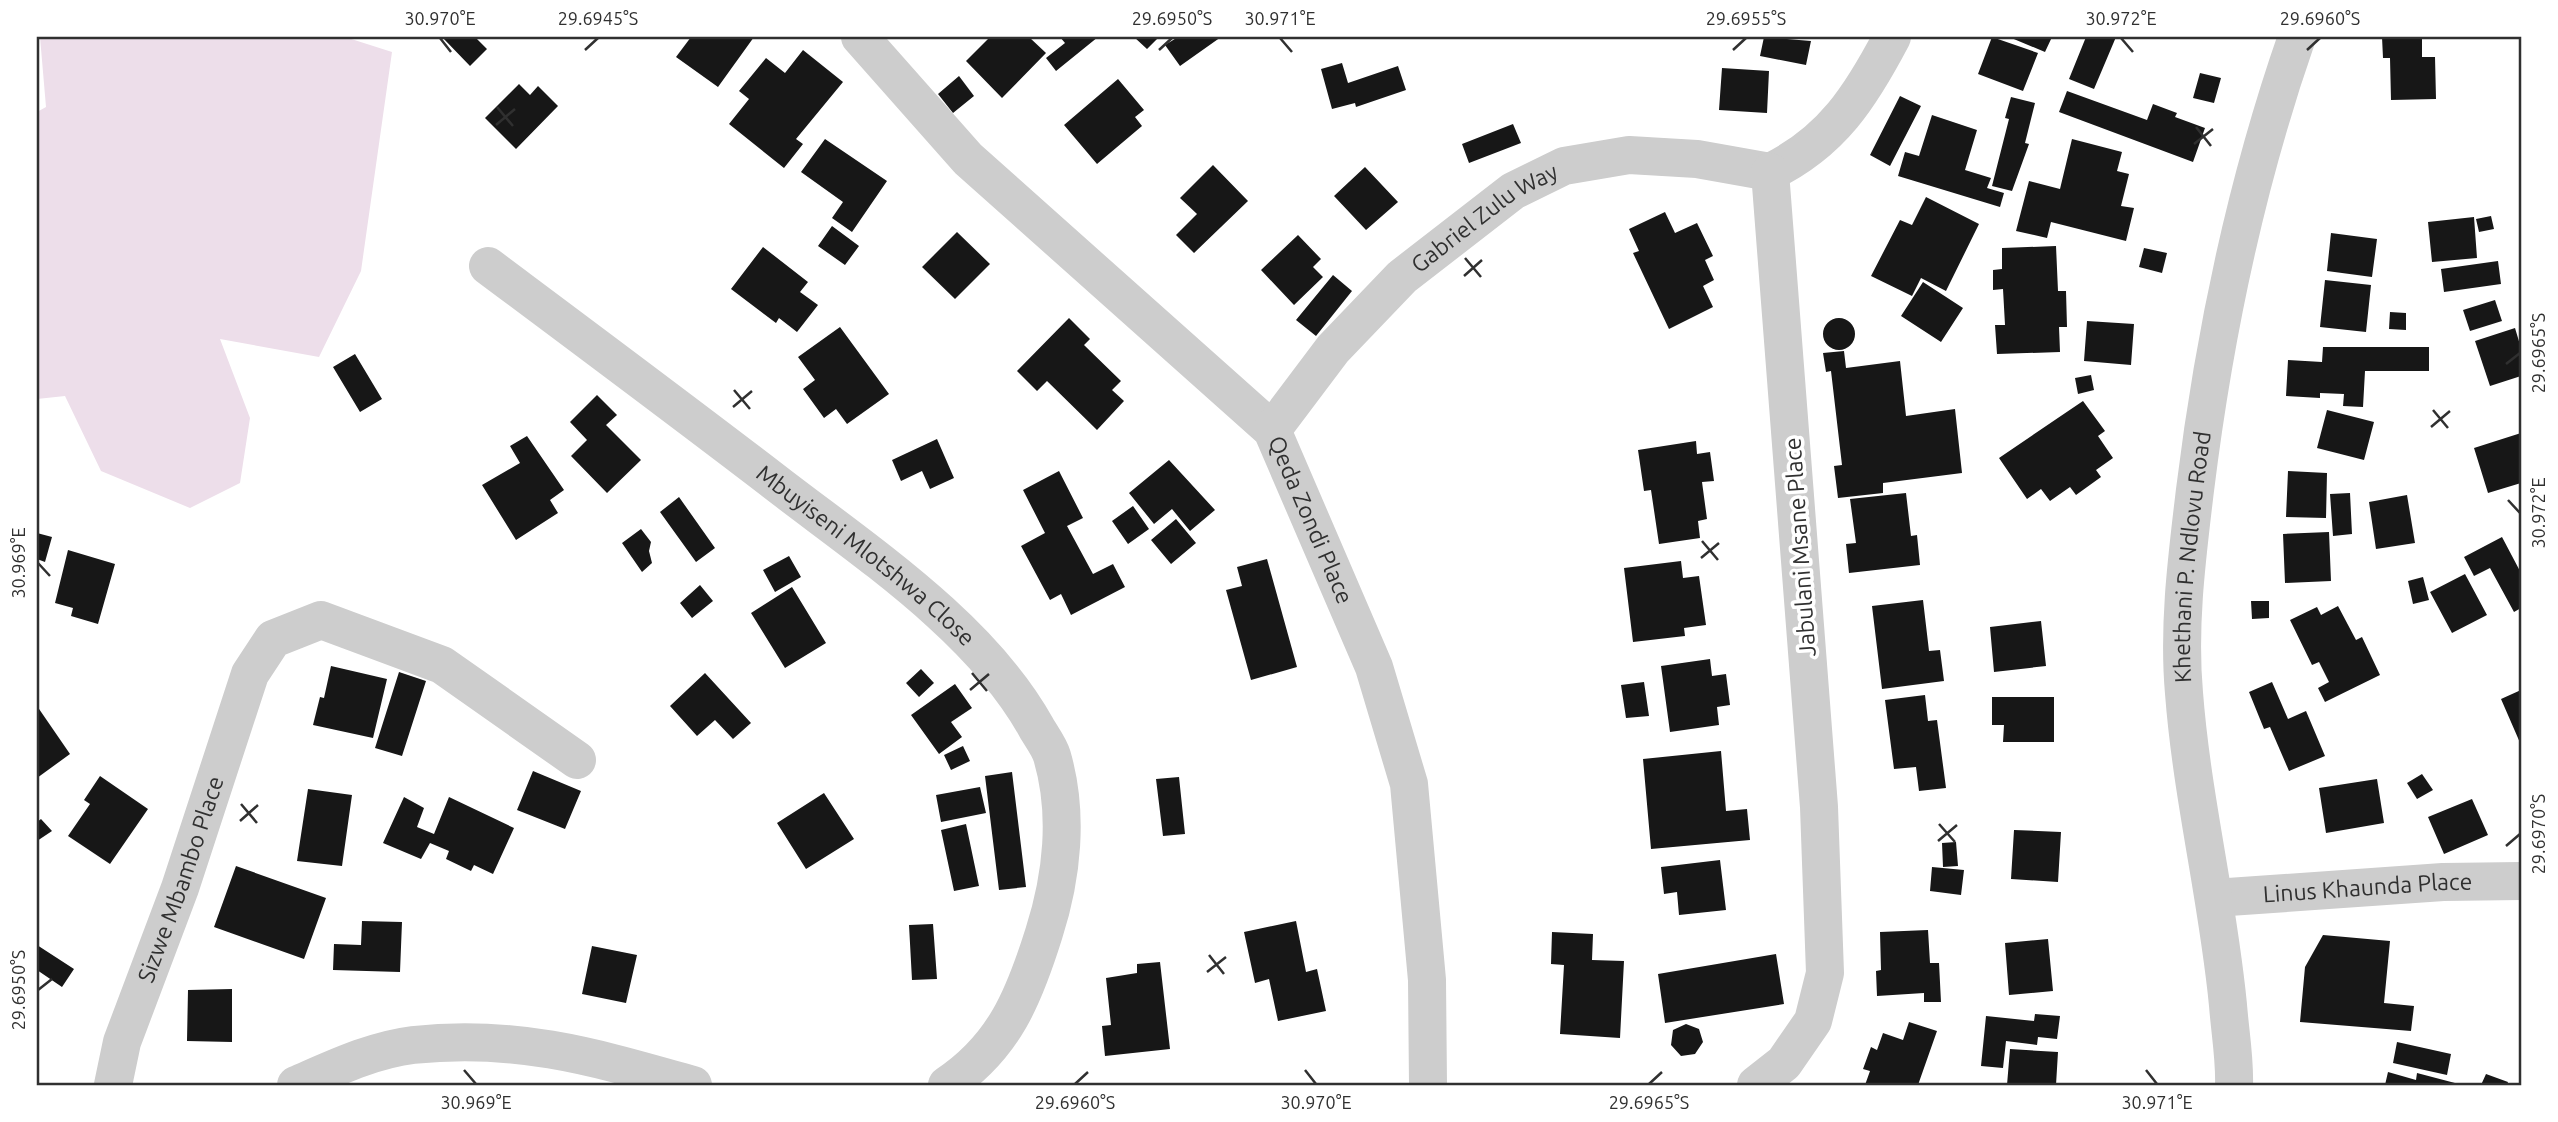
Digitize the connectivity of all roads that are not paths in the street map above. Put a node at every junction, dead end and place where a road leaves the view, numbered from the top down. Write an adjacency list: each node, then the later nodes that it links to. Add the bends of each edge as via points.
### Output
1 (860, 37): 6 (street, Qeda Zondi Place, via 968,159)
2 (1892, 37): 4 (street, via 1837,125 1801,158)
3 (2297, 37): 9 (street, Khethani P. Ndlovu Road, via 2271,111 2224,306 2206,399 2183,604 2183,690 2193,789)
4 (1770, 172): 6 (street, Gabriel Zulu Way, via 1697,159 1629,155 1564,166 1513,191 1402,277 1334,349); 15 (street, Jabulani Msane Place, via 1819,807 1825,974 1813,1021 1784,1063)
5 (488, 266): 13 (street, Mbuyiseni Mlotshwa Close, via 893,573 992,661 1052,755 1063,826 1057,894 1030,979 1002,1035 968,1071)
6 (1272, 430): 14 (street, Qeda Zondi Place, via 1374,667 1409,784 1427,980)
7 (577, 761): 10 (street, Sizwe Mbambo Place, via 442,665 321,620 273,639 250,674 180,888 122,1042)
8 (2521, 881): 9 (street, Linus Khaunda Place)
9 (2214, 898): 16 (street, Khethani P. Ndlovu Road)
10 (113, 1085)
11 (296, 1085): 12 (street, via 343,1064 411,1045 505,1041 582,1053)
12 (693, 1085)
13 (947, 1085)
14 (1428, 1085)
15 (1756, 1085)
16 (2234, 1085)

